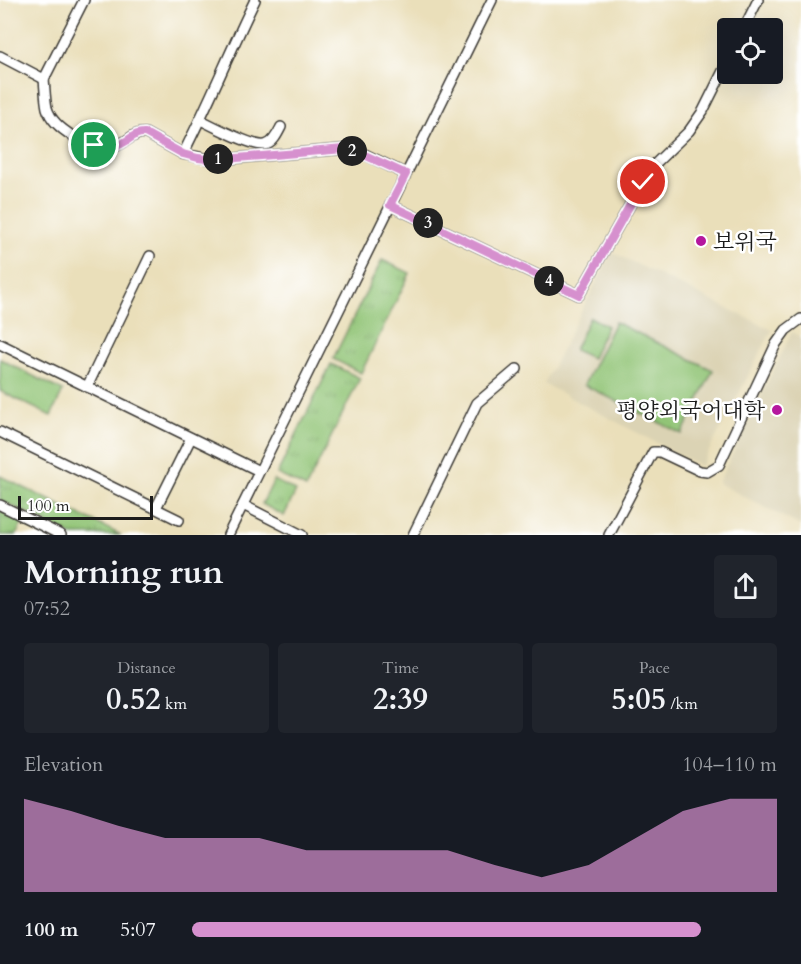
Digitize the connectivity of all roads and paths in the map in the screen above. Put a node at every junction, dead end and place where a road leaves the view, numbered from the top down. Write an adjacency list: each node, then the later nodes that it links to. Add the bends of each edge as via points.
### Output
1 (84, 0): 7 (street)
2 (255, 0): 9 (street)
3 (492, 0): 12 (street)
4 (758, 0): 5 (street)
5 (749, 18)
6 (0, 56): 7 (street)
7 (44, 80): 11 (street, via 47,108 55,123 66,132 94,145 111,147 145,133)
8 (717, 83): 13 (street, via 689,131 656,163 643,182 579,295)
9 (201, 120): 10 (street, via 266,145); 11 (street)
10 (281, 127)
11 (183, 154): 12 (street, via 214,160 344,149)
12 (406, 174): 13 (street)
13 (390, 205): 21 (street)
14 (150, 256): 18 (street)
15 (801, 319): 30 (street, via 776,344 718,465 707,472 700,471 653,452)
16 (0, 344): 18 (street)
17 (517, 369): 29 (street, via 477,404)
18 (87, 387): 20 (street)
19 (0, 432): 24 (street)
20 (191, 438): 21 (street); 24 (street)
21 (259, 471): 23 (street)
22 (0, 505): 26 (street)
23 (243, 505): 27 (street); 28 (street)
24 (156, 508): 25 (street)
25 (179, 520)
26 (62, 535)
27 (228, 535)
28 (302, 535)
29 (413, 535)
30 (609, 535)

